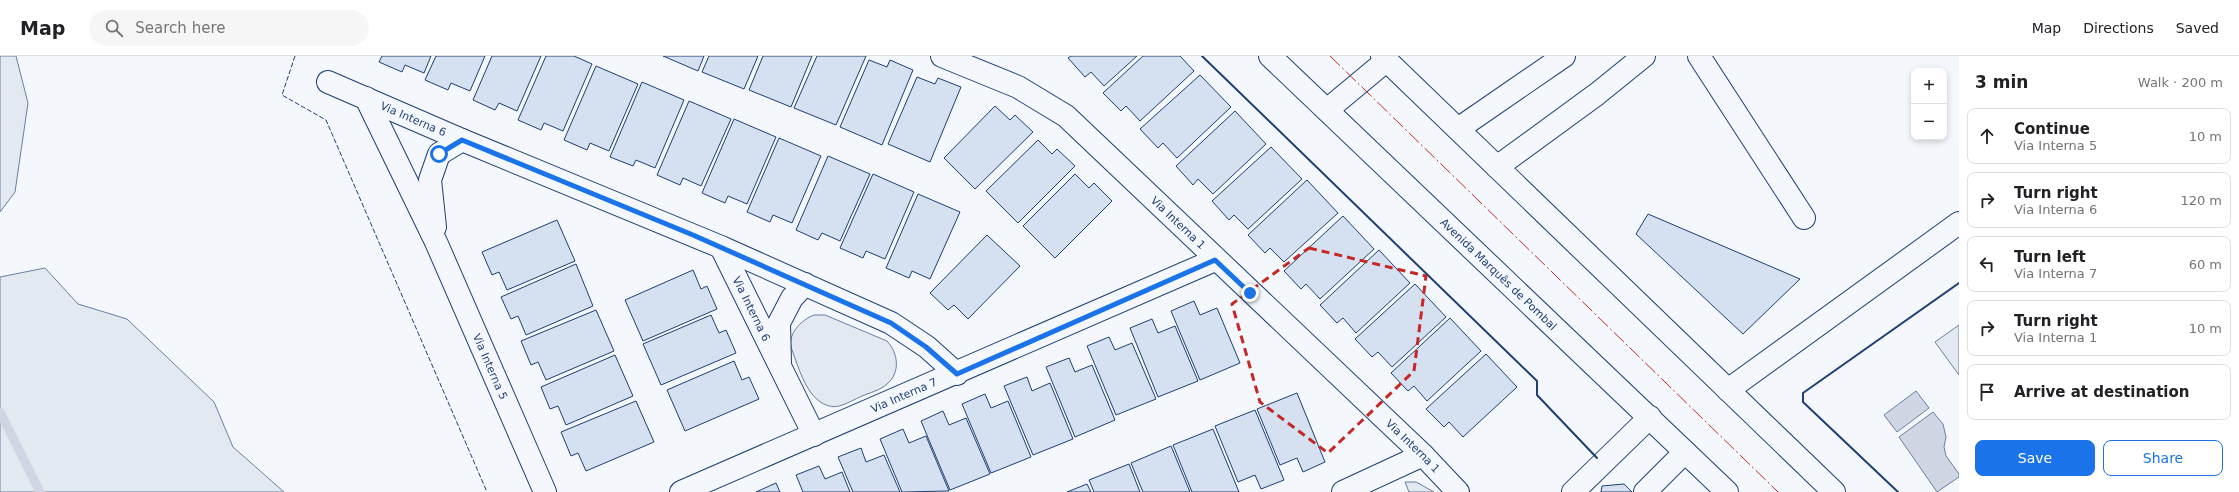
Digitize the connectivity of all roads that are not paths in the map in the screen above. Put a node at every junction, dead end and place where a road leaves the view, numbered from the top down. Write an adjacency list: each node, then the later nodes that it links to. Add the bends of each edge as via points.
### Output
1 (942, 56): 17 (street, Via Interna 1, via 1018,87 1066,116)
2 (1270, 56): 9 (street, Avenida Marquês de Pombal)
3 (1564, 56): 10 (street)
4 (1644, 56): 12 (street, via 1597,94)
5 (1699, 56): 13 (street)
6 (1384, 58): 9 (street); 10 (street)
7 (328, 82): 8 (street, Via Interna 6)
8 (366, 98): 11 (street, Via Interna 6); 15 (street, Via Interna 5)
9 (1327, 110): 22 (street, Avenida Marquês de Pombal)
10 (1458, 129): 12 (street)
11 (462, 140): 15 (street, Via Interna 5, via 439,154 430,180); 16 (street, Via Interna 6)
12 (1497, 167): 21 (street)
13 (1804, 218)
14 (1959, 222): 21 (street)
15 (436, 242): 26 (street, Via Interna 5)
16 (721, 247): 18 (street, Via Interna 6); 19 (street, Via Interna 6)
17 (1215, 260): 20 (street, Via Interna 7); 25 (street, Via Interna 1)
18 (805, 284): 19 (street, Via Interna 6, via 792,298 780,323); 20 (street, Via Interna 6, via 891,323 926,347)
19 (780, 371): 23 (street, Via Interna 6)
20 (957, 374): 23 (street, Via Interna 7)
21 (1728, 390): 33 (street)
22 (1650, 417): 24 (street, Avenida Marquês de Pombal); 30 (street)
23 (814, 434): 27 (street, Via Interna 7)
24 (1685, 452): 31 (street); 32 (street, Avenida Marquês de Pombal)
25 (1423, 455): 28 (street); 29 (street, Via Interna 1)
26 (545, 492)
27 (681, 492)
28 (1343, 492)
29 (1458, 492)
30 (1573, 492)
31 (1645, 492)
32 (1727, 492)
33 (1834, 492)

